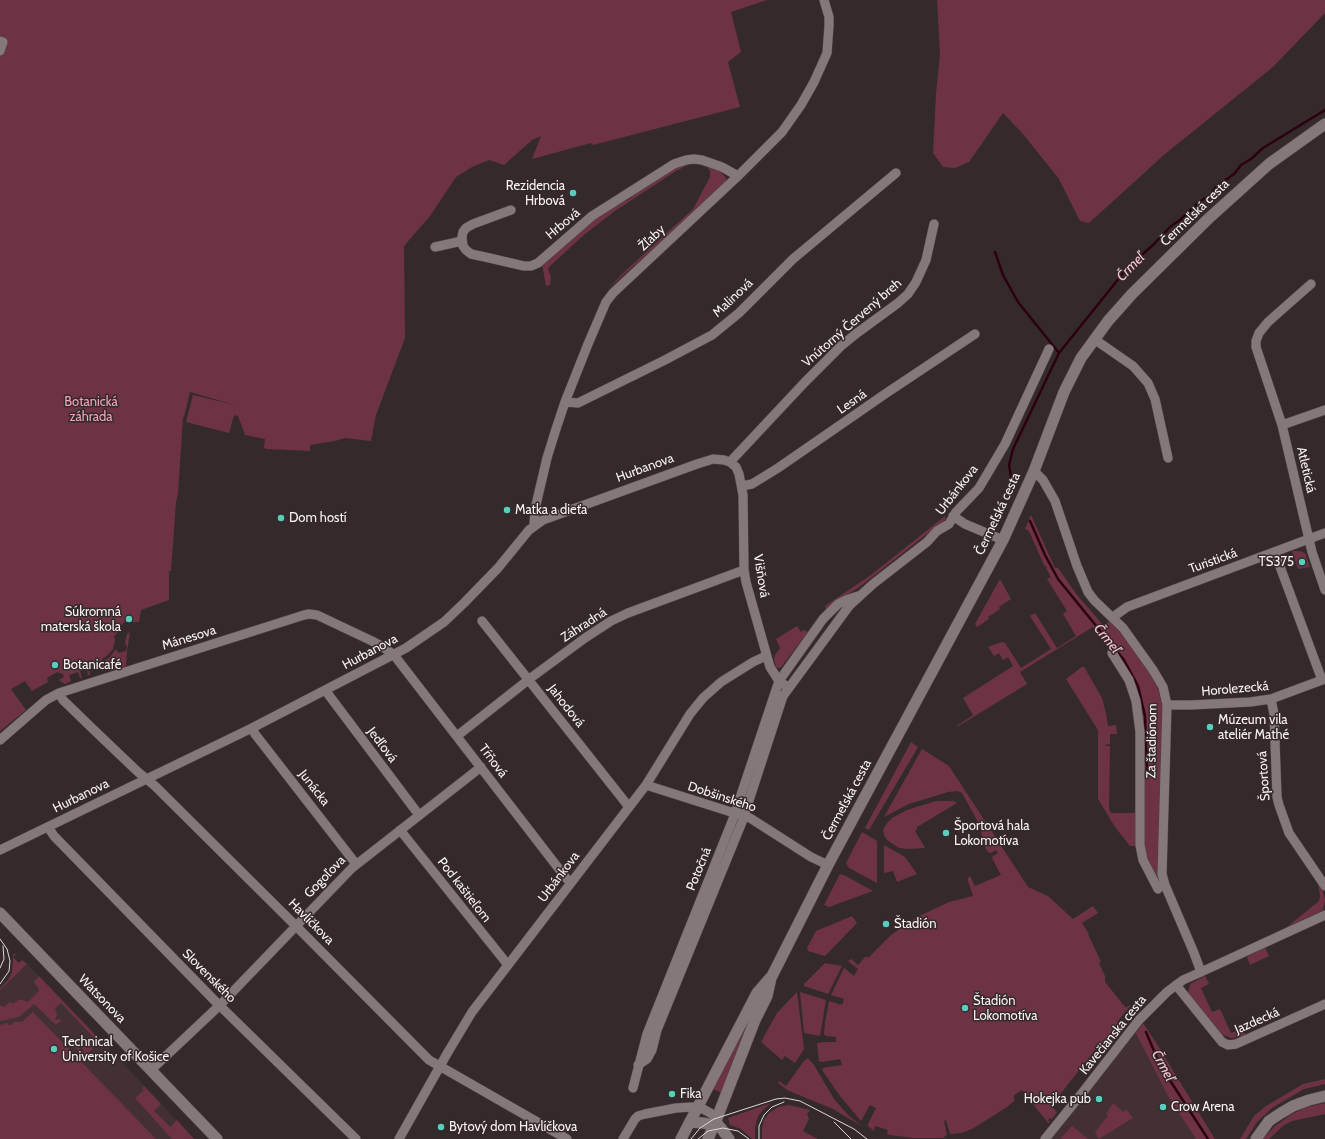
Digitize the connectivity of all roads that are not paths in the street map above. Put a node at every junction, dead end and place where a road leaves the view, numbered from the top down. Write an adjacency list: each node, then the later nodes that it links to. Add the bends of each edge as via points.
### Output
1 (824, 0): 6 (street, Žľaby, via 829,17 827,53 814,82 782,132)
2 (0, 41): 3 (street, via 3,42)
3 (0, 51)
4 (1325, 124): 13 (main road, Čermeľská cesta, via 1270,164 1208,219 1132,294)
5 (896, 173): 15 (street, Malinová, via 793,260 712,335 578,403)
6 (738, 176): 9 (street, Hrbová, via 702,160 686,160 674,164 592,216 538,263 531,266 471,254); 15 (street, Žľaby, via 609,297)
7 (511, 210): 9 (street, via 470,226 463,232)
8 (934, 224): 19 (street, Vnútorný Červený breh, via 926,260 908,294 841,346)
9 (462, 241): 10 (street)
10 (435, 247)
11 (1311, 284): 17 (street, Atletická, via 1268,322 1256,341 1257,352)
12 (975, 334): 21 (street, Lesná, via 778,468 752,484)
13 (1094, 339): 18 (street, via 1133,366 1148,383 1155,399); 20 (main road, Čermeľská cesta, via 1071,376)
14 (1049, 349): 22 (street, Urbánkova, via 1005,444 979,488)
15 (565, 402): 23 (street, Žľaby, via 547,458 535,509)
16 (1325, 410): 17 (street)
17 (1282, 425): 25 (street, Atletická)
18 (1168, 458)
19 (730, 462): 21 (street, Višňová, via 736,467); 23 (street, Hurbanova, via 713,460 697,464 554,515)
20 (1034, 471): 26 (main road, Čermeľská cesta); 31 (street, Za štadiónom, via 1043,480 1055,501 1088,592)
21 (742, 486): 28 (street, Višňová)
22 (953, 516): 26 (street, via 965,524); 30 (street, Urbánkova, via 949,524 937,531 927,542)
23 (534, 525): 34 (street, Hurbanova, via 489,579 444,622)
24 (1325, 533): 25 (street, Turistická)
25 (1310, 539): 27 (street, Turistická); 29 (street, Atletická)
26 (1004, 540): 57 (main road, Čermeľská cesta)
27 (1275, 552): 31 (street, Turistická, via 1127,607); 37 (street)
28 (744, 570): 35 (street, Višňová); 36 (street, Záhradná, via 611,621)
29 (1325, 590)
30 (859, 596): 38 (street, Urbánkova, via 838,604 823,619); 39 (street, Urbánkova)
31 (1113, 617): 43 (street, Za štadiónom, via 1153,670 1163,687)
32 (482, 621): 36 (street, Jahodová)
33 (1112, 654): 60 (street, Za štadiónom, via 1129,680 1136,701 1140,732 1140,845 1143,860)
34 (394, 655): 40 (street, Hurbanova); 41 (street, Mánesova, via 383,646 317,615 309,614); 45 (street, Tŕňová)
35 (766, 656): 38 (street, Višňová); 49 (street, Urbánkova, via 721,682 703,698 681,726)
36 (528, 680): 45 (street, Záhradná); 50 (street, Jahodová)
37 (1324, 680): 42 (street, Horolezecká)
38 (779, 681): 39 (street, Višňová); 52 (street, Potočná)
39 (789, 688): 52 (street, Potočná, via 780,703)
40 (325, 690): 44 (street, Hurbanova); 51 (street, Jedľová)
41 (59, 693): 46 (street, Mánesova, via 46,700); 48 (street, Havlíčkova, via 79,716)
42 (1271, 699): 43 (street, Horolezecká, via 1242,703); 59 (street, Športová, via 1274,714 1277,798 1282,817 1293,840)
43 (1167, 705): 65 (street, Za štadiónom, via 1162,874)
44 (252, 728): 48 (street, Hurbanova); 56 (street, Junácka)
45 (457, 736): 47 (street, Tŕňová)
46 (0, 740)
47 (481, 767): 51 (street, Gogoľova); 58 (street, Tŕňová)
48 (146, 779): 53 (street, Hurbanova); 63 (street, Havlíčkova)
49 (646, 785): 50 (street, Urbánkova); 52 (street, Dobšinského)
50 (629, 807): 58 (street, Urbánkova)
51 (419, 815): 54 (street, Gogoľova)
52 (739, 815): 57 (street, Dobšinského, via 750,818 811,858); 72 (street, Potočná, via 647,1034)
53 (48, 827): 55 (street, Hurbanova); 69 (street, Slovenského)
54 (400, 830): 56 (street, Gogoľova); 64 (street, Pod kaštieľom)
55 (0, 850)
56 (356, 864): 63 (street, Gogoľova)
57 (828, 865): 66 (main road, Čermeľská cesta)
58 (571, 883): 64 (street, Urbánkova)
59 (1325, 886)
60 (1158, 888)
61 (0, 913): 71 (main road, Watsonova)
62 (1325, 915): 65 (street, Kavečianska cesta)
63 (296, 926): 69 (street, Gogoľova); 70 (street, Havlíčkova, via 429,1060)
64 (508, 965): 70 (street, Urbánkova, via 472,1012)
65 (1201, 972): 67 (street, Kavečianska cesta)
66 (771, 978): 74 (main road, Čermeľská cesta, via 757,993); 76 (main road, Čermeľská cesta, via 767,996 755,1020)
67 (1176, 985): 68 (street, Jazdecká, via 1228,1046); 85 (street, Kavečianska cesta, via 1139,1020)
68 (1325, 1004)
69 (220, 1005): 71 (street, Gogoľova); 78 (street, Slovenského)
70 (440, 1066): 79 (street, Urbánkova); 80 (street, Havlíčkova)
71 (151, 1070): 77 (main road, Watsonova)
72 (633, 1088)
73 (1325, 1096): 86 (main road, via 1293,1106 1281,1113 1269,1121)
74 (698, 1108): 75 (main road, Čermeľská cesta); 76 (street, via 709,1112); 81 (street, via 686,1107 641,1115 634,1119)
75 (690, 1122): 76 (main road); 82 (main road, Čermeľská cesta)
76 (717, 1124): 83 (main road, Čermeľská cesta); 84 (main road)
77 (216, 1139)
78 (356, 1139)
79 (399, 1139)
80 (567, 1139)
81 (623, 1139)
82 (681, 1139)
83 (708, 1139)
84 (729, 1139)
85 (1045, 1139)
86 (1256, 1139)

